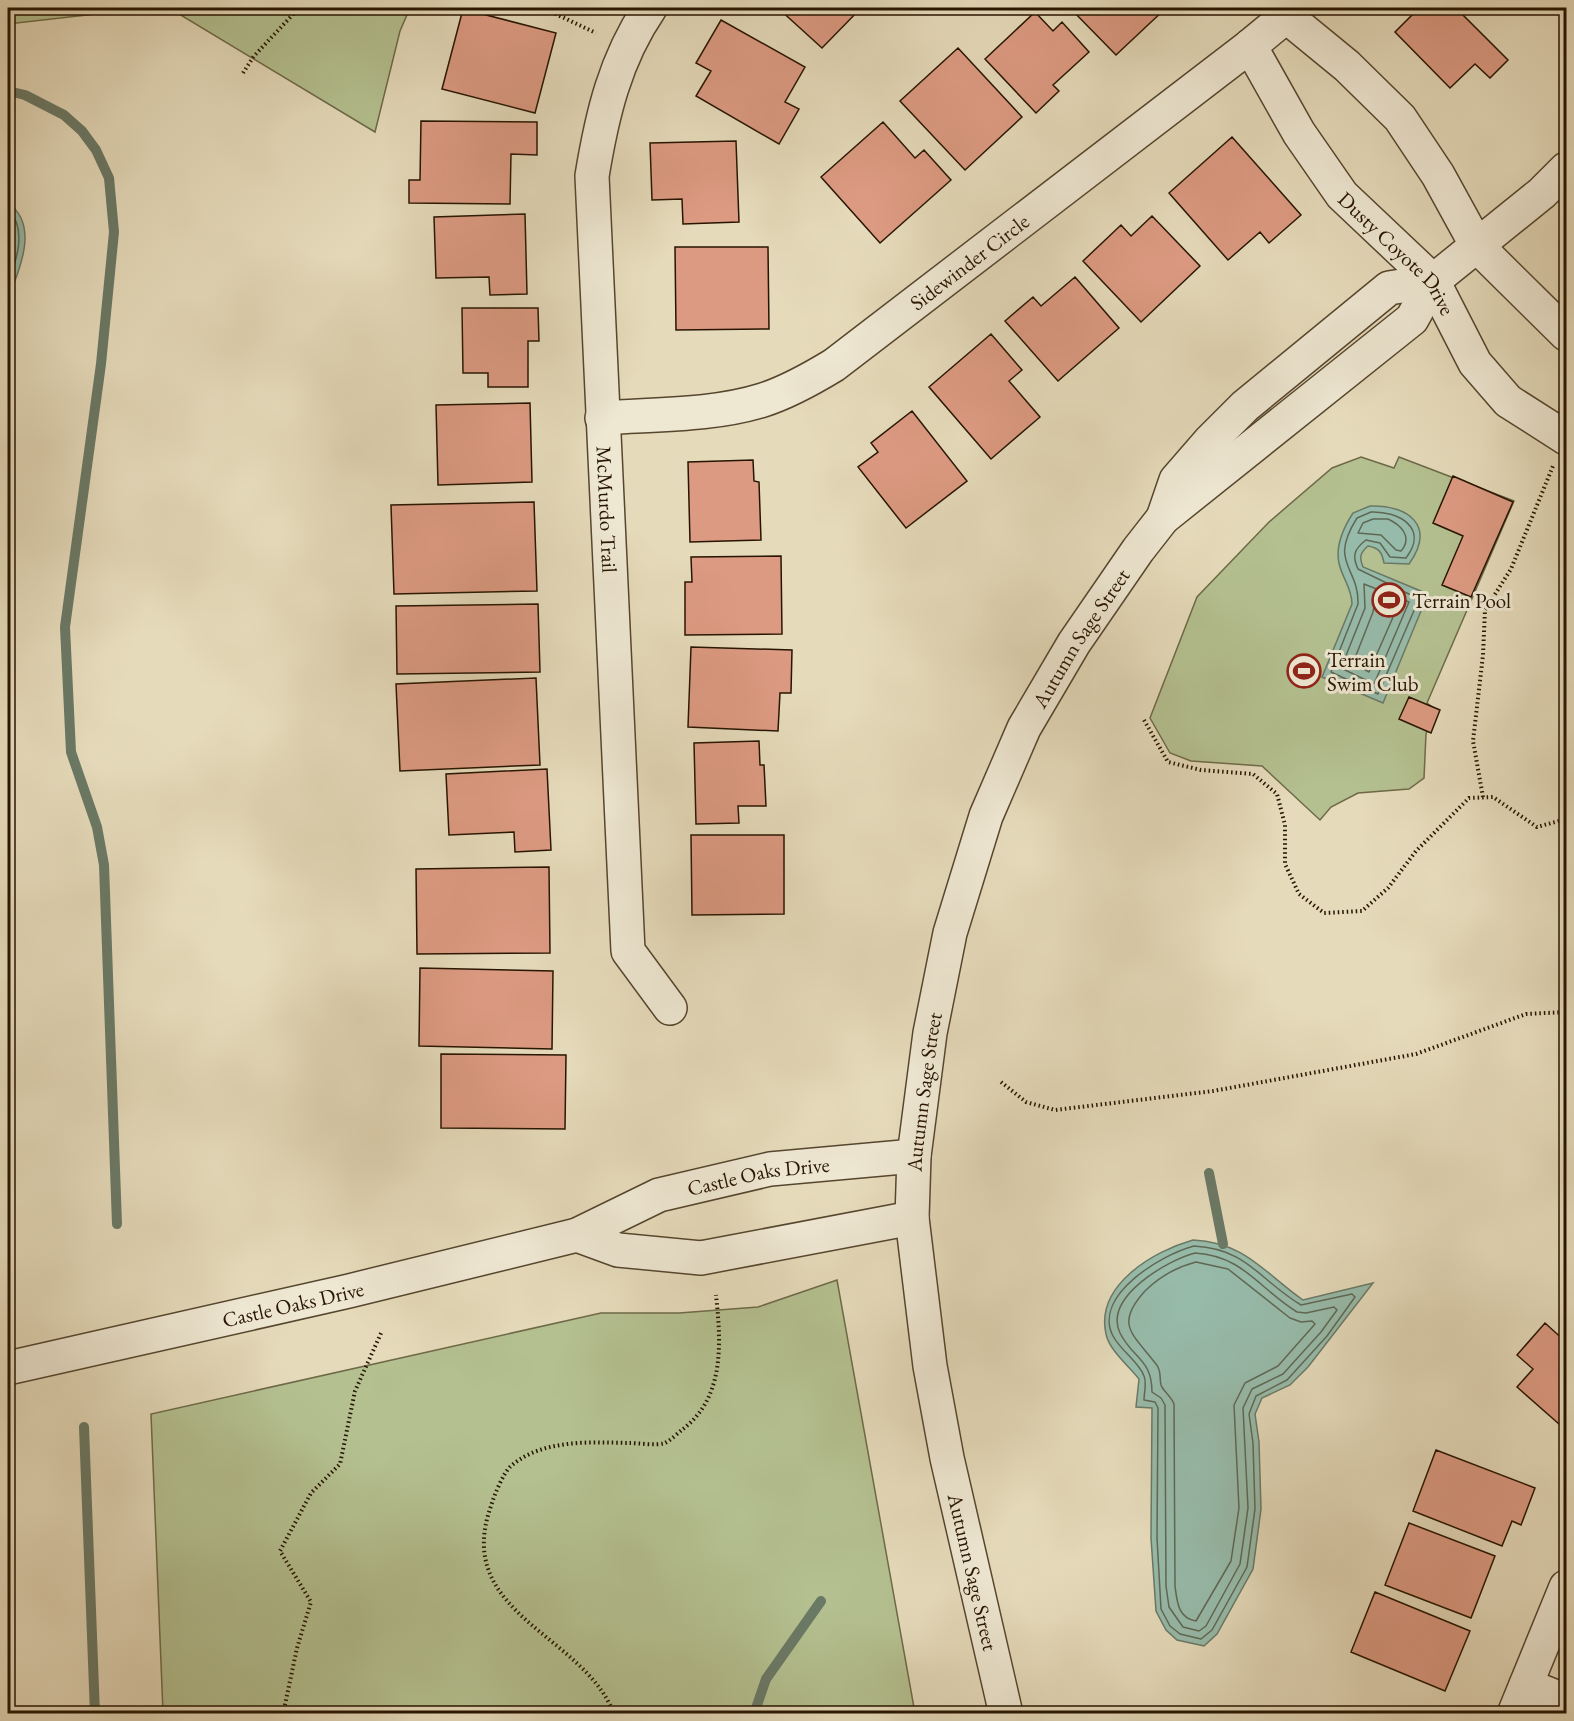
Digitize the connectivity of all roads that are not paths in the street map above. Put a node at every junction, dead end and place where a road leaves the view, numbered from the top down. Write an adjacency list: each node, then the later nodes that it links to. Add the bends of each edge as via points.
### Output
1 (650, 8): 8 (street, McMurdo Trail, via 632,34 614,77 600,126 592,176)
2 (1291, 12): 3 (street, Sidewinder Circle); 5 (street, via 1400,118 1438,175)
3 (1251, 46): 6 (street, Dusty Coyote Drive, via 1299,133 1342,195); 8 (street, Sidewinder Circle, via 834,365 801,385 762,400 718,410)
4 (1566, 169): 5 (street, Autumn Sage Street)
5 (1477, 246): 6 (street, Autumn Sage Street); 7 (street)
6 (1434, 281): 9 (street, Dusty Coyote Drive, via 1475,363 1501,394); 11 (street, Autumn Sage Street, via 1412,319 1163,518 1074,643 1024,728 986,816 950,933 930,1033)
7 (1566, 333)
8 (602, 417): 10 (street, McMurdo Trail, via 628,951)
9 (1560, 450)
10 (670, 1008)
11 (914, 1156): 12 (street, Autumn Sage Street); 13 (street, Castle Oaks Drive, via 748,1174 659,1196)
12 (912, 1218): 13 (street, via 701,1258 618,1250); 18 (street, Autumn Sage Street, via 930,1366 947,1458)
13 (577, 1235): 14 (street, Castle Oaks Drive)
14 (8, 1368)
15 (1566, 1587): 16 (street)
16 (1520, 1699): 17 (street)
17 (1566, 1701)
18 (1006, 1713)

